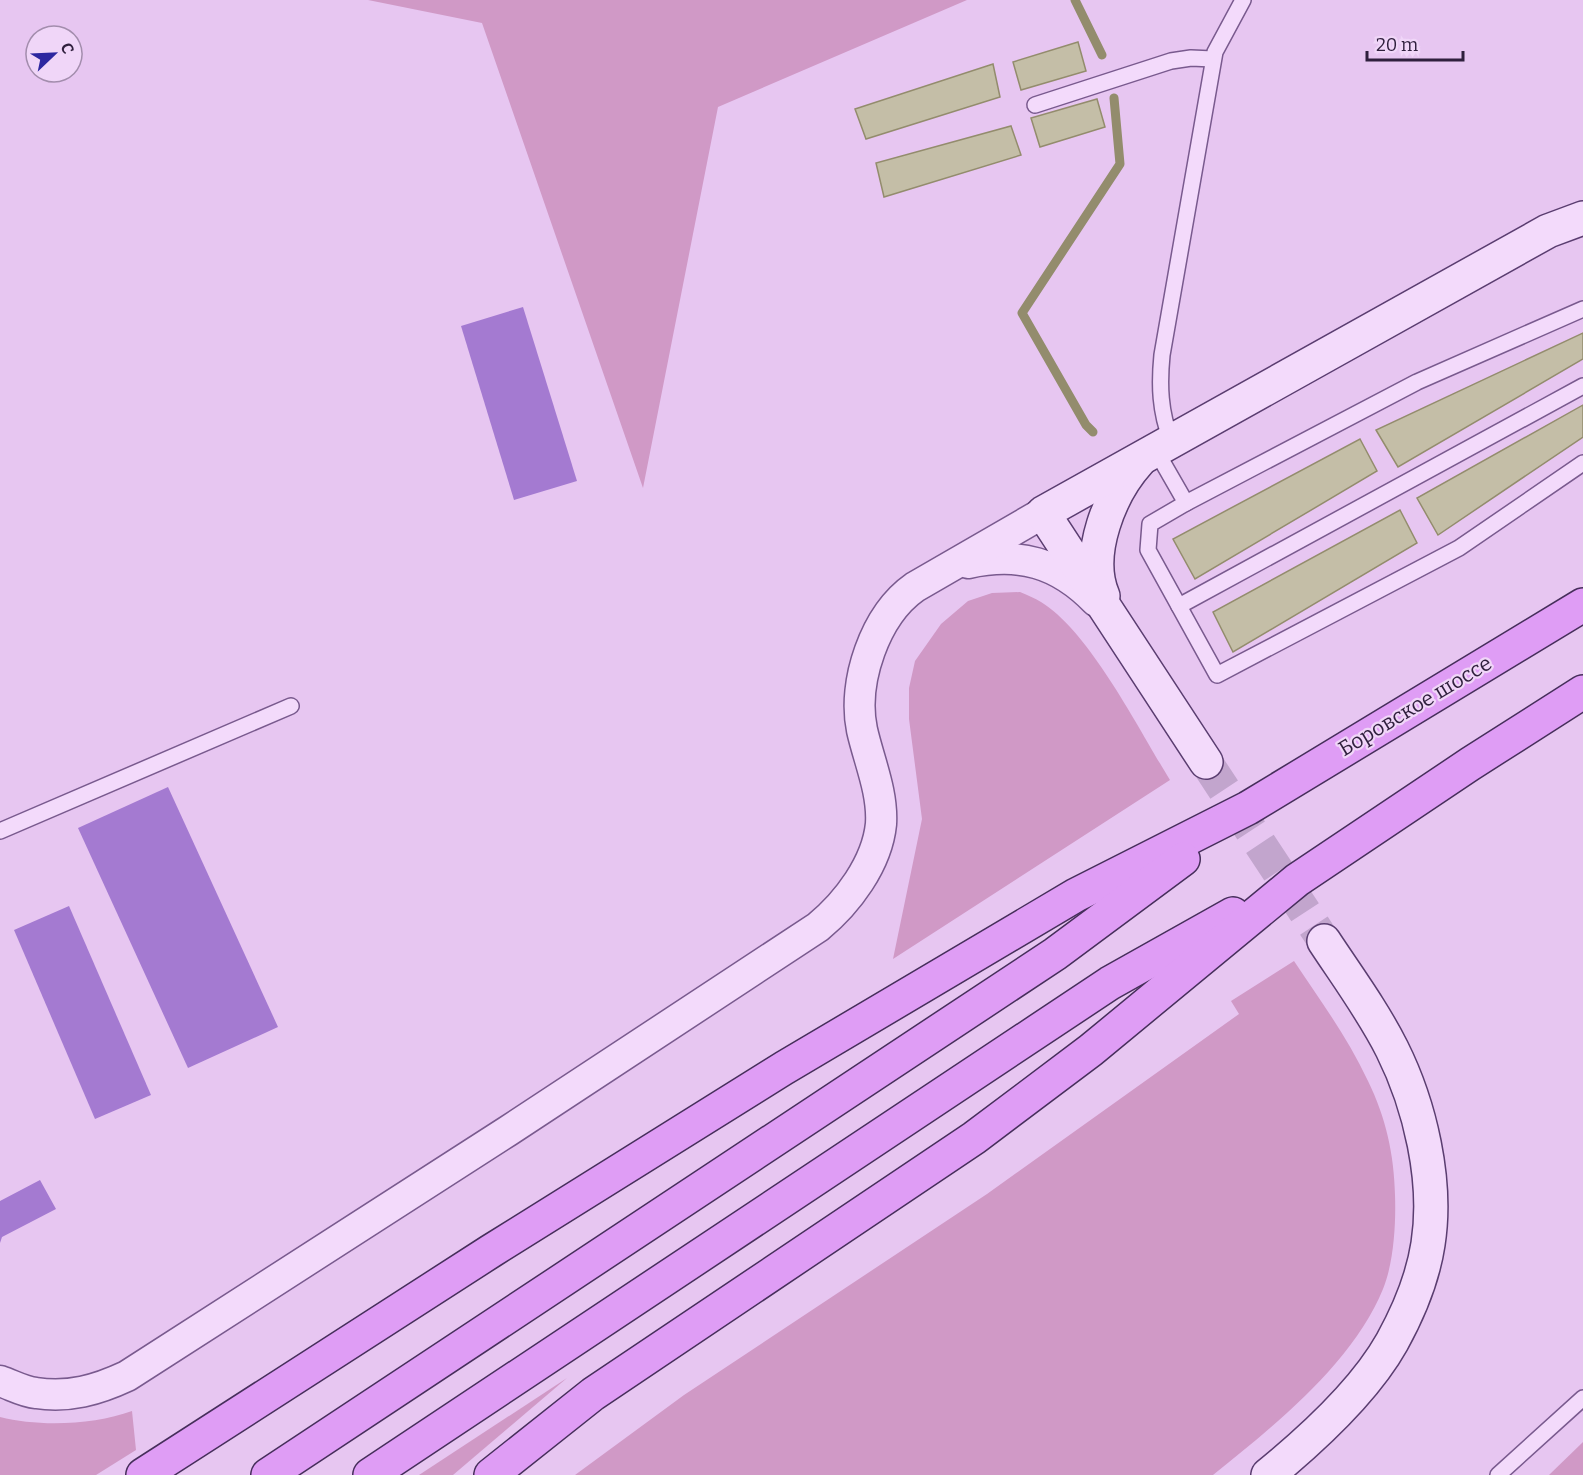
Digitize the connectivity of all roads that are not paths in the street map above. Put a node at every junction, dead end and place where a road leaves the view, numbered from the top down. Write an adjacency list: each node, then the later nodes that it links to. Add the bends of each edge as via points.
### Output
1 (1243, 0): 2 (lane)
2 (1213, 59): 3 (lane, via 1171,61); 7 (lane, via 1160,368 1163,420)
3 (1035, 105)
4 (1583, 218): 7 (street, via 1548,231)
5 (1583, 309): 9 (lane, via 1417,382)
6 (1583, 386): 13 (lane)
7 (1157, 448): 9 (lane); 10 (street); 14 (street, via 1115,497 1102,531 1099,581)
8 (1583, 463): 13 (lane, via 1459,548 1217,675)
9 (1186, 503): 13 (lane, via 1150,524 1148,550)
10 (1043, 513): 11 (street); 14 (street)
11 (950, 567): 14 (street, via 1000,557 1039,564 1088,592); 22 (street, via 902,596 885,618 871,649 862,682 860,714 879,797 881,825 872,857 837,911 508,1131 127,1376 82,1393 33,1393)
12 (1578, 604): 18 (main road, Боровское шоссе)
13 (1179, 606)
14 (1112, 617): 17 (street)
15 (1583, 692): 20 (main road)
16 (291, 706): 19 (lane)
17 (1206, 762)
18 (1248, 808): 24 (main road, via 1076,895 784,1068); 25 (main road, via 1055,954)
19 (0, 831)
20 (1297, 880): 26 (main road, via 1118,978); 27 (main road, via 1091,1050 974,1138 593,1394)
21 (1324, 941): 28 (street, via 1380,1026 1407,1083 1421,1126 1427,1164 1428,1242 1409,1305 1392,1343 1336,1413)
22 (0, 1381)
23 (1583, 1398): 29 (lane)
24 (143, 1475)
25 (268, 1475)
26 (370, 1475)
27 (491, 1475)
28 (1268, 1475)
29 (1498, 1475)

